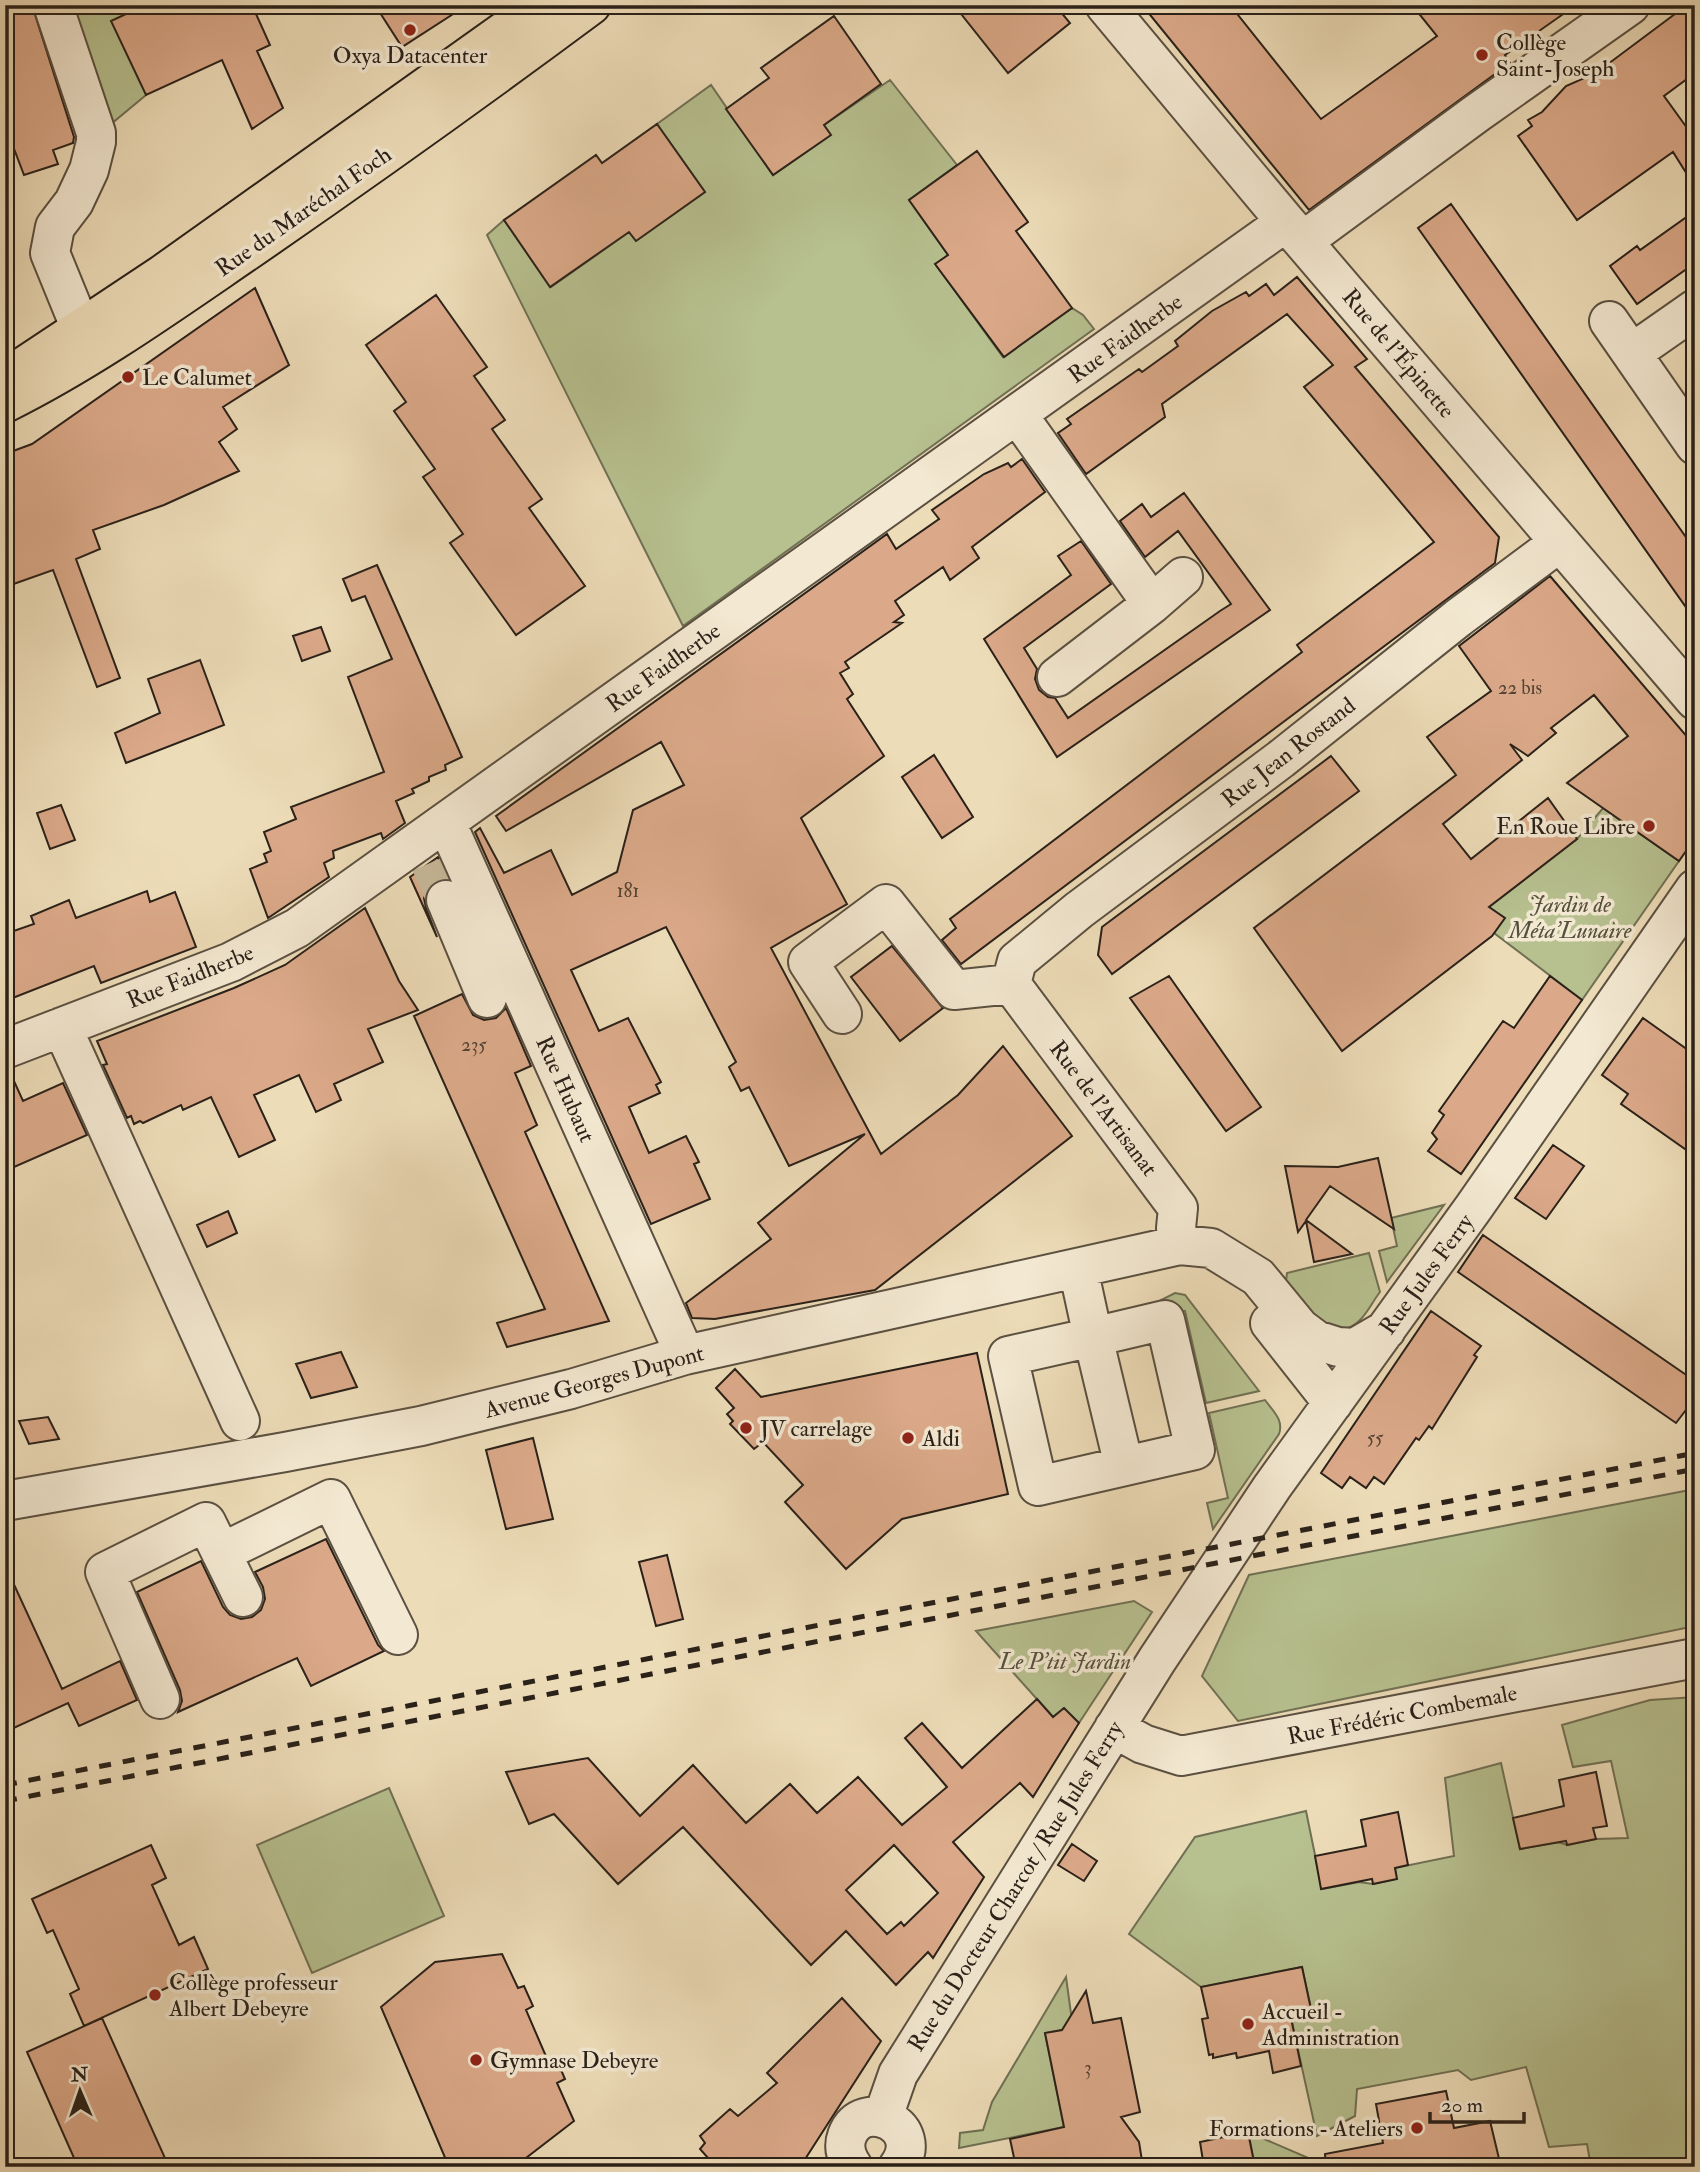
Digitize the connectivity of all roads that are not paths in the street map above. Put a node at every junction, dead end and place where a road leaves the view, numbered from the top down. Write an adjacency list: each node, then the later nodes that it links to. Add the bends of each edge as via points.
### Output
1 (53, 5): 9 (street, via 96,133 89,170 74,202 55,227 50,253)
2 (541, 5): 9 (main road, Rue du Maréchal Foch)
3 (592, 5): 12 (main road, Rue du Maréchal Foch, via 83,362)
4 (1105, 5): 6 (street, Rue de l'Épinette)
5 (1630, 5): 6 (street, Rue Faidherbe, via 1478,113)
6 (1295, 232): 13 (street, Rue Faidherbe); 15 (street, Rue de l'Épinette)
7 (1695, 309): 10 (street)
8 (1609, 321): 10 (street)
9 (81, 329): 11 (main road, Rue du Maréchal Foch)
10 (1632, 354): 14 (street)
11 (5, 378)
12 (5, 403)
13 (1017, 414): 17 (street); 20 (street, Rue Faidherbe)
14 (1695, 445)
15 (1560, 542): 19 (street, Rue de l'Épinette); 23 (street, Rue Jean Rostand, via 1079,910)
16 (1183, 576): 17 (street)
17 (1152, 604): 18 (street)
18 (1057, 677)
19 (1695, 700)
20 (432, 842): 26 (street, Rue Faidherbe, via 278,939 232,962); 32 (street, Rue Hubaut)
21 (1695, 889): 30 (street, Rue Jules Ferry)
22 (446, 900): 24 (street)
23 (1014, 972): 25 (street, via 954,990 886,904 807,962); 28 (street, Rue de l'Artisanat, via 1178,1208 1176,1228)
24 (487, 998)
25 (842, 1014)
26 (62, 1027): 27 (street, Rue Faidherbe); 34 (street)
27 (5, 1049)
28 (1188, 1246): 29 (street, Avenue Georges Dupont); 30 (street, via 1211,1248 1258,1277 1300,1328 1316,1339 1355,1348); 33 (street, via 1218,1261)
29 (1078, 1268): 31 (street); 32 (street, Avenue Georges Dupont)
30 (1386, 1330): 33 (street, Rue Jules Ferry)
31 (1093, 1337): 35 (street); 35 (street, via 1165,1320 1195,1450); 35 (street, via 1009,1356 1038,1486)
32 (685, 1355): 36 (street, Avenue Georges Dupont, via 421,1426)
33 (1333, 1403): 42 (street, Rue Jules Ferry)
34 (240, 1421)
35 (1124, 1466)
36 (196, 1468): 37 (street, Avenue Georges Dupont); 38 (street)
37 (5, 1501)
38 (214, 1537): 39 (street); 40 (street, via 331,1499); 43 (street, via 104,1572)
39 (243, 1597)
40 (398, 1635)
41 (1695, 1658): 44 (street, Rue Frédéric Combemale, via 1181,1756 1143,1744)
42 (1157, 1660): 44 (street, Rue du Docteur Charcot / Rue Jules Ferry)
43 (160, 1699)
44 (1114, 1728): 45 (street, Rue du Docteur Charcot / Rue Jules Ferry, via 898,2074)
45 (883, 2117): 46 (street, via 856,2123 846,2138); 47 (street, via 904,2136 905,2156)
46 (846, 2163)
47 (898, 2167)

